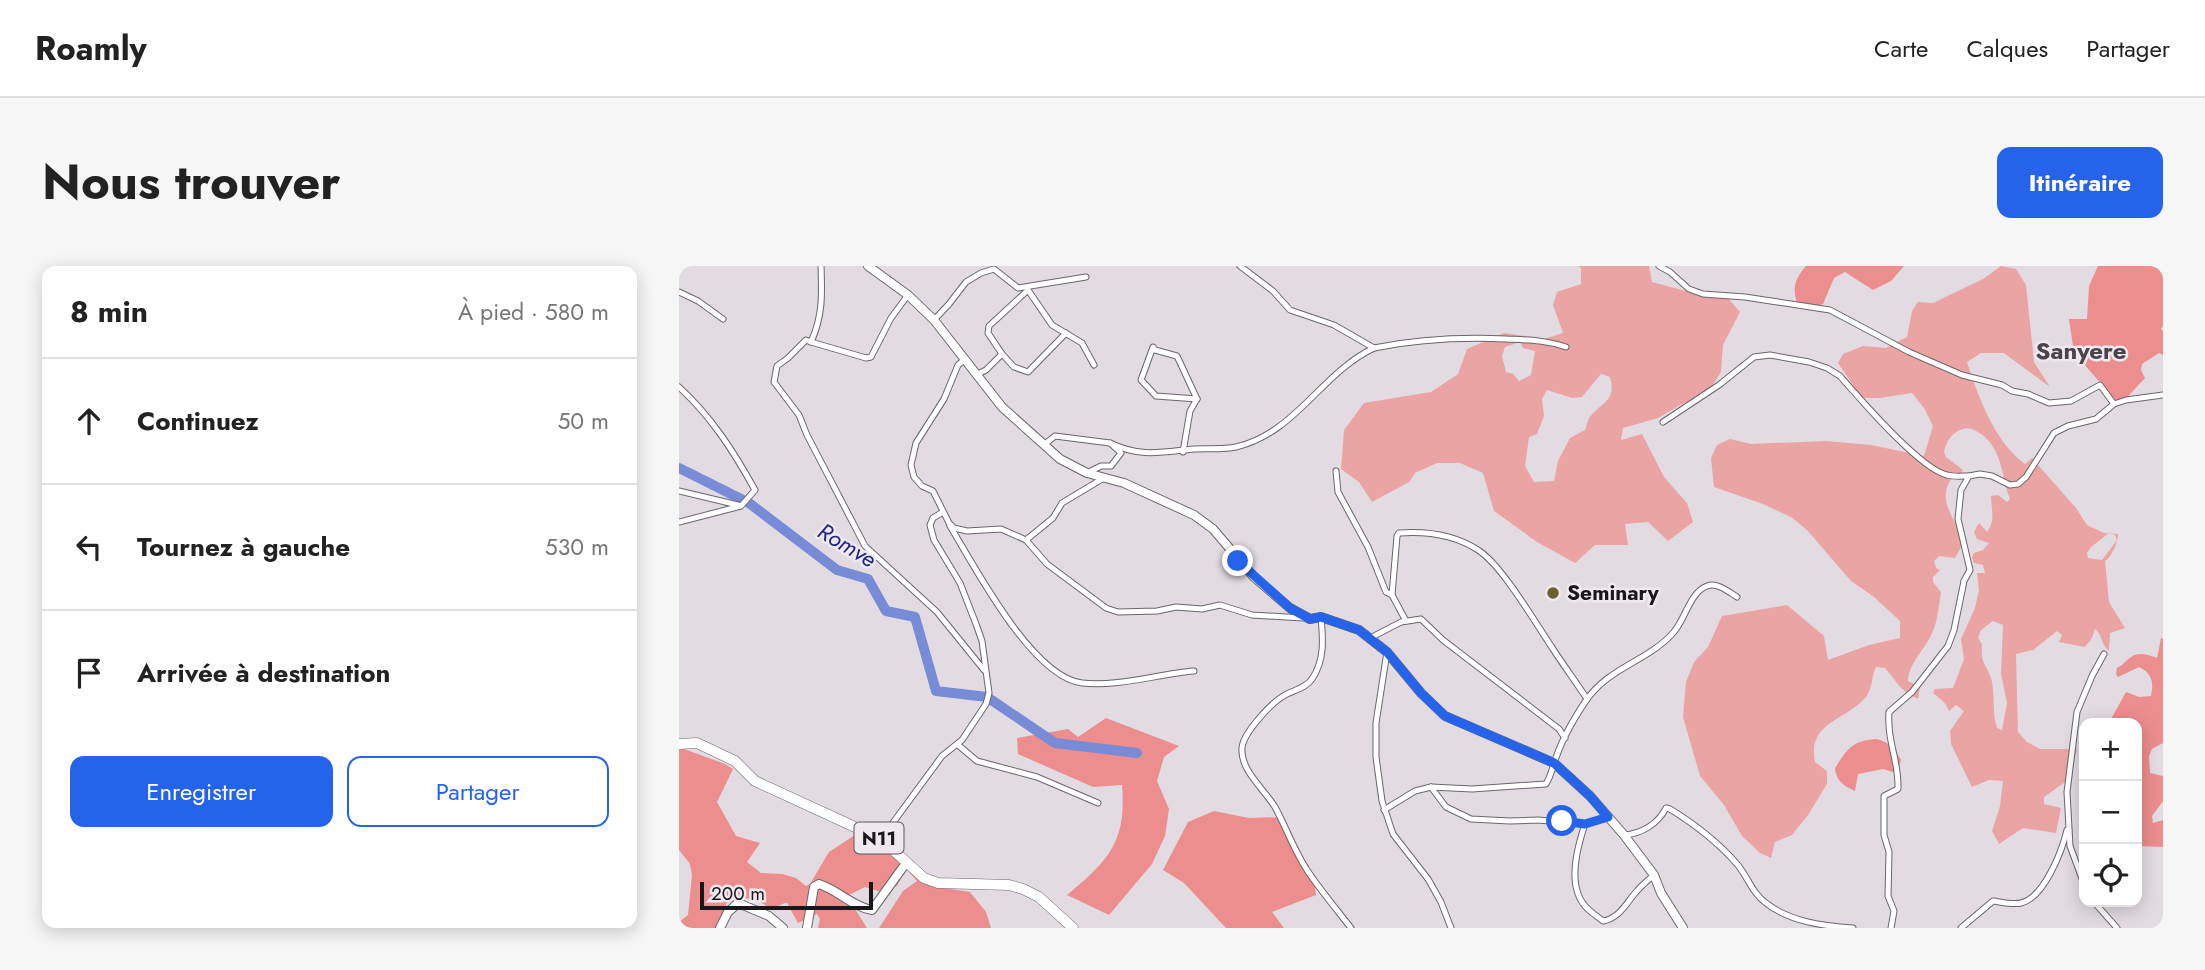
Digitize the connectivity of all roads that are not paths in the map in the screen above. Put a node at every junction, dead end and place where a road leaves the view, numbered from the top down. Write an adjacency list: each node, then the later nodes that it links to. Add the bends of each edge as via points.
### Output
1 (821, 266): 13 (street, via 822,309)
2 (868, 266): 9 (main road)
3 (1240, 266): 15 (street, via 1290,310 1334,325)
4 (1659, 266): 23 (street, via 1703,294 1830,310 1962,375 2044,402 2067,402 2100,385)
5 (1086, 277): 6 (street)
6 (1018, 288): 7 (street); 11 (street, via 994,269 981,273 966,282)
7 (1028, 290): 12 (street, via 1052,325); 16 (street, via 988,329)
8 (679, 292): 10 (street)
9 (908, 295): 11 (main road); 13 (street, via 871,357)
10 (723, 319)
11 (933, 320): 17 (main road)
12 (1066, 333): 16 (street, via 1028,372 1014,367); 18 (street, via 1082,343)
13 (811, 342): 46 (street, via 806,340 777,366 773,382 799,415 865,546 937,612)
14 (1566, 347): 15 (street, via 1548,341 1469,338 1414,340)
15 (1374, 348): 27 (street, via 1342,368 1290,420 1260,438 1238,447)
16 (1002, 354): 19 (street)
17 (964, 360): 19 (main road); 34 (street, via 912,455 914,477 933,491)
18 (1094, 365)
19 (976, 375): 26 (main road, via 1002,407)
20 (679, 387): 33 (street, via 722,436 755,490)
21 (2163, 395): 23 (street)
22 (1197, 398): 22 (street, via 1177,356 1153,347 1142,382 1156,396); 27 (street, via 1190,411)
23 (2114, 404): 30 (street, via 2096,419 2054,433 2018,484 1980,474)
24 (1663, 422): 30 (street, via 1754,357 1770,355 1827,368 1840,376 1899,440 1940,472)
25 (1110, 443): 26 (street, via 1055,436); 27 (street, via 1145,453); 29 (street, via 1121,453 1117,461)
26 (1045, 444): 29 (main road, via 1060,459)
27 (1183, 452)
28 (1336, 471): 38 (street, via 1338,492 1386,592)
29 (1087, 473): 31 (main road)
30 (1969, 476): 74 (street, via 1961,489 1958,519 1970,570 1954,631 1948,646 1912,692 1889,712 1888,732 1898,779 1898,789 1884,796 1882,811 1889,852 1888,896 1894,911)
31 (1102, 479): 37 (street, via 1062,503 1053,518); 41 (main road, via 1195,515 1273,594)
32 (679, 491): 33 (street)
33 (741, 506): 35 (street)
34 (943, 512): 36 (street); 46 (street, via 930,525 982,640)
35 (679, 522)
36 (949, 523): 37 (street, via 967,531 1001,529); 47 (street, via 1015,629 1044,663 1063,676 1080,683 1107,683)
37 (1026, 540): 41 (street, via 1047,564 1118,612 1220,606 1252,615)
38 (1392, 595): 42 (street); 48 (street, via 1399,533 1458,539 1495,565)
39 (1737, 597): 48 (street, via 1713,585 1699,591 1675,632 1656,649 1612,673)
40 (1321, 617): 41 (main road); 43 (main road, via 1359,630); 70 (street, via 1323,647 1312,680 1282,697 1247,733 1243,761 1274,805 1308,872)
41 (1310, 619)
42 (1406, 621): 43 (street, via 1374,636); 49 (street, via 1427,623)
43 (1373, 641): 44 (main road)
44 (1387, 652): 52 (main road, via 1445,716); 55 (street, via 1376,723)
45 (2104, 654): 58 (street, via 2077,712 2067,792)
46 (984, 670): 51 (street, via 989,693 986,704)
47 (1194, 671)
48 (1587, 699): 49 (street)
49 (1565, 738): 52 (street)
50 (679, 744): 60 (highway, N11, via 697,743 735,761 754,781)
51 (958, 745): 54 (street, via 977,761 1037,777); 60 (street, via 942,756)
52 (1554, 763): 53 (street, via 1545,784); 56 (main road)
53 (1430, 787): 55 (street); 57 (street, via 1447,807 1471,819)
54 (1098, 803)
55 (1384, 810): 71 (street, via 1393,834 1428,879)
56 (1608, 817): 57 (street); 59 (main road)
57 (1585, 824): 63 (street, via 1575,869 1578,891 1584,905 1603,921 1623,910)
58 (2069, 824): 62 (street, via 2070,846); 65 (street, via 2061,851 2033,897 2020,904 1993,901)
59 (1624, 835): 63 (main road); 73 (street, via 1635,835 1666,808 1671,809 1721,846 1766,904 1809,924)
60 (881, 839): 61 (highway, N11)
61 (906, 863): 68 (main road, via 871,911 832,888 814,887); 69 (highway, N11, via 938,883 1023,889 1039,897)
62 (2079, 870)
63 (1654, 875): 72 (main road)
64 (2098, 907): 76 (street)
65 (1967, 925): 75 (street)
66 (720, 928): 67 (main road, via 738,903 769,916)
67 (783, 928)
68 (807, 928)
69 (1073, 928)
70 (1351, 928)
71 (1451, 928)
72 (1683, 928)
73 (1853, 928)
74 (1891, 928)
75 (1961, 928)
76 (2117, 928)

